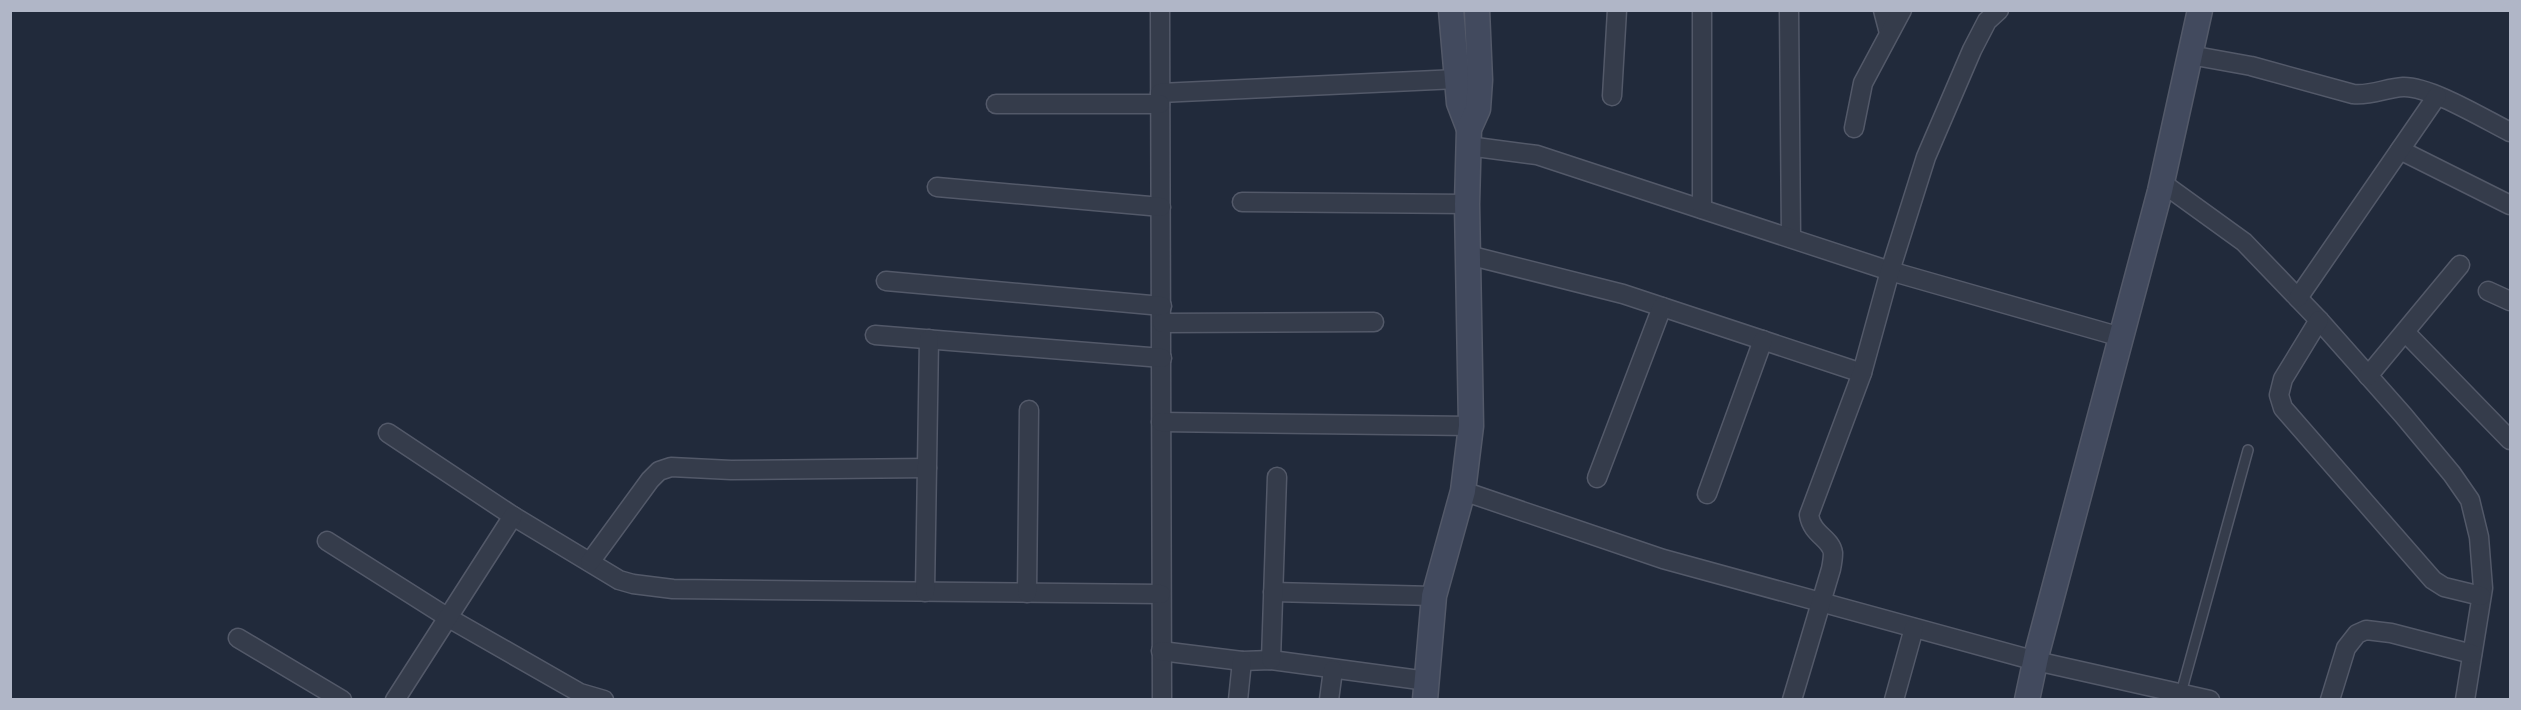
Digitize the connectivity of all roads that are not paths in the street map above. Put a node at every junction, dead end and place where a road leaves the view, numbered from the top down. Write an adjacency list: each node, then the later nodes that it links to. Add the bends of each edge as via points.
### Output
1 (1160, 10): 16 (street)
2 (1451, 10): 13 (street)
3 (1477, 10): 20 (street, via 1480,80 1478,109)
4 (1617, 10): 14 (street)
5 (1702, 10): 28 (street)
6 (1789, 10): 29 (street)
7 (1883, 10): 11 (street)
8 (1902, 10): 11 (street)
9 (1999, 10): 32 (street, via 1987,21 1972,50 1926,157)
10 (2200, 10): 12 (street)
11 (1889, 33): 18 (street, via 1863,83)
12 (2190, 55): 15 (street, via 2251,66 2353,94 2403,87); 22 (street)
13 (1457, 79): 16 (street); 20 (street)
14 (1612, 96)
15 (2437, 96): 19 (street); 21 (street)
16 (1160, 99): 17 (street); 27 (street)
17 (996, 104)
18 (1854, 128)
19 (2511, 132)
20 (1469, 137): 25 (street); 28 (street)
21 (2400, 150): 26 (street); 35 (street)
22 (2161, 182): 35 (street, via 2244,242); 43 (street)
23 (937, 187): 27 (street)
24 (1242, 202): 25 (street)
25 (1467, 204): 30 (street)
26 (2511, 205)
27 (1161, 207): 38 (street)
28 (1702, 209): 29 (street)
29 (1791, 238): 32 (street)
30 (1468, 255): 37 (street); 51 (street)
31 (2460, 265): 41 (street)
32 (1890, 271): 43 (street); 47 (street)
33 (886, 281): 38 (street)
34 (2488, 291): 36 (street)
35 (2298, 298): 39 (street)
36 (2511, 301)
37 (1662, 307): 45 (street); 57 (street)
38 (1162, 314): 40 (street); 46 (street)
39 (2319, 320): 48 (street); 68 (street, via 2283,379 2279,395 2283,408 2433,580 2444,588)
40 (1374, 322)
41 (2405, 332): 48 (street); 53 (street)
42 (875, 335): 44 (street)
43 (2121, 337): 77 (street)
44 (929, 339): 46 (street); 55 (street)
45 (1763, 340): 47 (street); 59 (street)
46 (1162, 358): 50 (street)
47 (1862, 374): 69 (street, via 1809,515 1810,525 1833,553)
48 (2368, 375): 68 (street, via 2470,500 2479,537)
49 (1029, 410): 64 (street)
50 (1161, 422): 51 (street); 66 (street)
51 (1470, 426): 58 (street)
52 (388, 433): 60 (street)
53 (2511, 440)
54 (2248, 450): 80 (lane)
55 (927, 468): 62 (street, via 671,467 650,480); 63 (street)
56 (1277, 477): 65 (street)
57 (1598, 478)
58 (1463, 491): 67 (street); 69 (street, via 1663,559)
59 (1707, 494)
60 (513, 516): 62 (street); 70 (street)
61 (327, 541): 70 (street)
62 (590, 562): 63 (street, via 626,582 673,590)
63 (925, 592): 64 (street)
64 (1028, 592): 66 (street)
65 (1273, 592): 67 (street); 75 (street)
66 (1161, 594): 73 (street)
67 (1434, 596): 79 (street)
68 (2481, 596): 74 (street)
69 (1820, 602): 71 (street); 87 (street)
70 (447, 617): 82 (street); 83 (street, via 580,693)
71 (1914, 627): 77 (street); 88 (street)
72 (238, 638): 81 (street)
73 (1161, 651): 76 (street); 84 (street)
74 (2472, 654): 91 (street, via 2366,630 2357,634 2346,648); 92 (street)
75 (1271, 660): 76 (street); 78 (street)
76 (1242, 661): 85 (street)
77 (2036, 661): 80 (street); 89 (street)
78 (1333, 670): 79 (street); 86 (street)
79 (1426, 690)
80 (2174, 694): 90 (street)
81 (342, 699)
82 (395, 699)
83 (604, 699)
84 (1162, 699)
85 (1238, 699)
86 (1329, 699)
87 (1792, 699)
88 (1894, 699)
89 (2027, 699)
90 (2210, 699)
91 (2330, 699)
92 (2465, 699)

